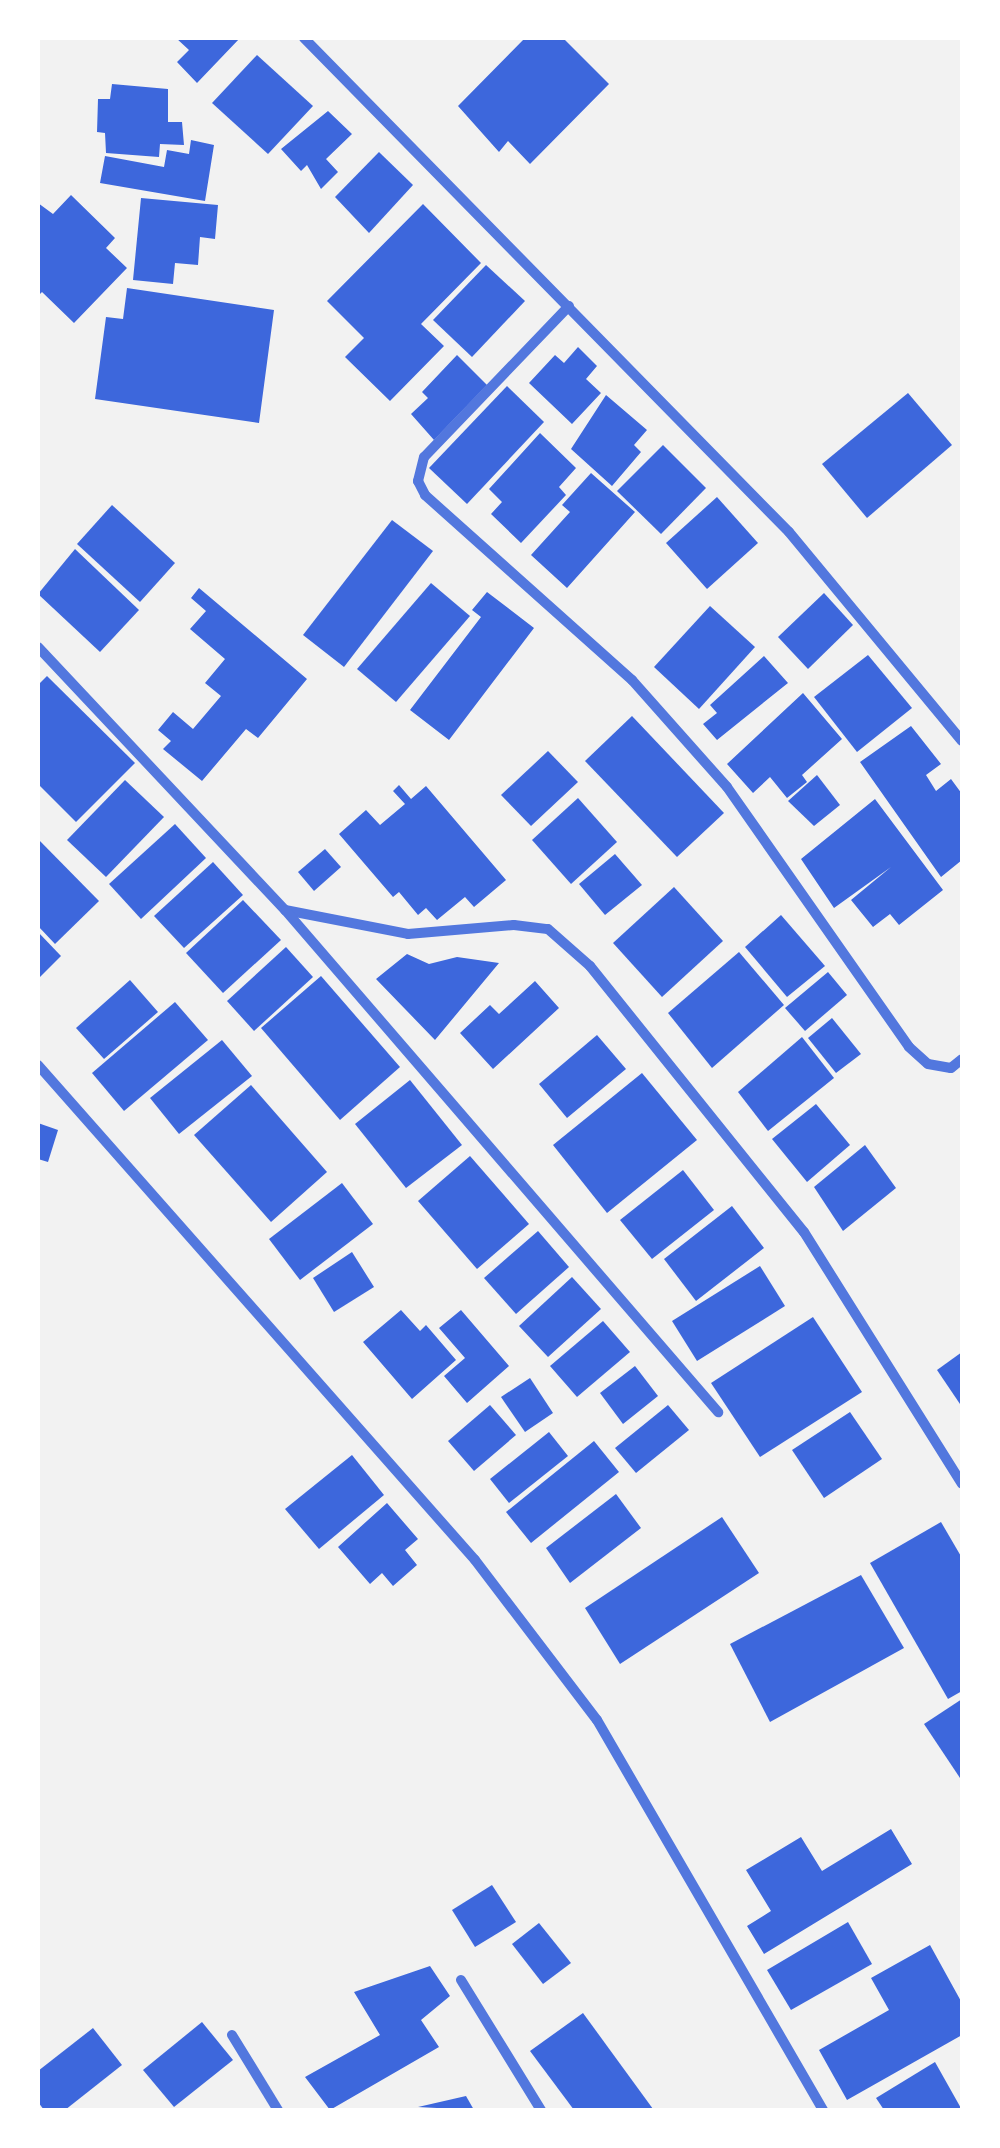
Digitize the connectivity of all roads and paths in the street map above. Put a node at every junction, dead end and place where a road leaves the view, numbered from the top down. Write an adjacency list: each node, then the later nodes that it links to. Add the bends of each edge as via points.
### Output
1 (304, 38): 2 (street)
2 (569, 306): 4 (street, via 789,532); 6 (street, via 424,457 418,480 424,495 632,680 727,787 909,1047 928,1064 951,1068)
3 (38, 647): 5 (street)
4 (962, 741)
5 (285, 910): 8 (street); 9 (street, via 408,934 514,925 548,929 590,966 804,1232)
6 (962, 1060)
7 (38, 1066): 14 (street, via 475,1560 597,1720)
8 (718, 1412)
9 (962, 1484)
10 (460, 1980): 13 (street)
11 (232, 2035): 12 (street)
12 (278, 2110)
13 (541, 2110)
14 (823, 2110)

